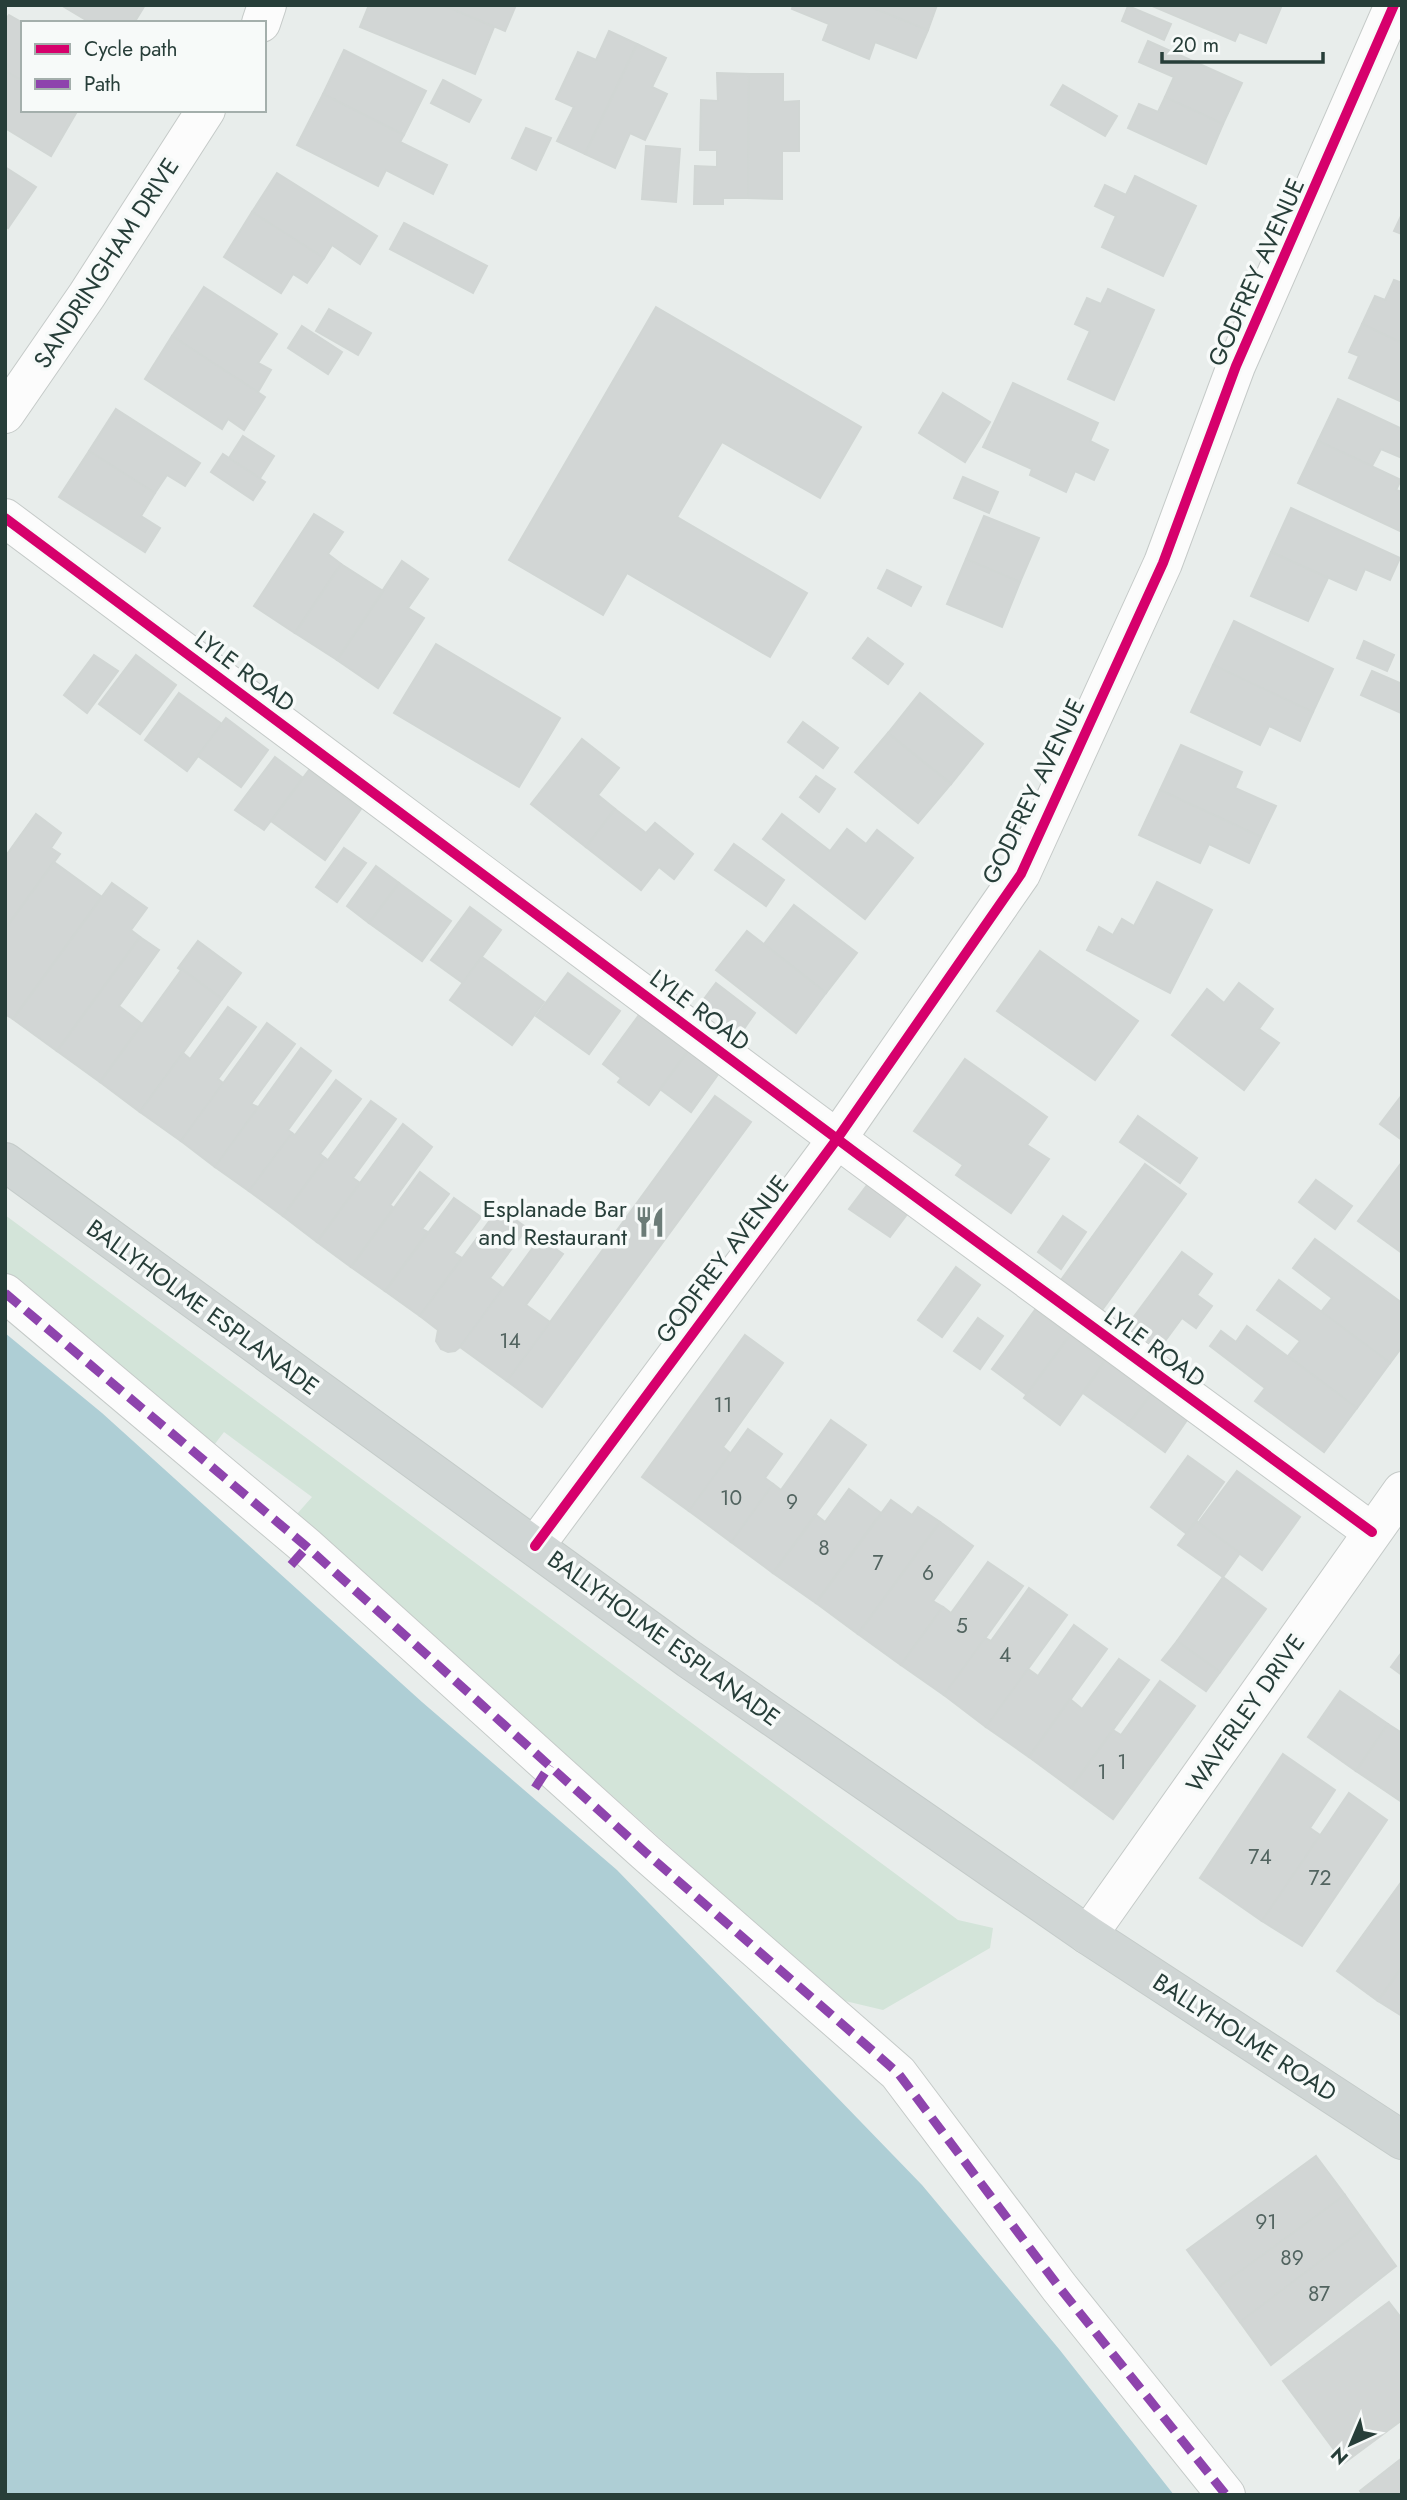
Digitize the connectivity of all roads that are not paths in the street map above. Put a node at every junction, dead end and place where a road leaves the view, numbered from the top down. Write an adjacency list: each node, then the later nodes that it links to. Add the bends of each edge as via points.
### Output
1 (1394, 5): 5 (street, GODFREY AVENUE, via 1236,366 1163,563 1021,874)
2 (205, 112): 3 (street, SANDRINGHAM DRIVE)
3 (5, 414)
4 (5, 518): 5 (street, LYLE ROAD)
5 (837, 1139): 9 (street, LYLE ROAD); 10 (street, GODFREY AVENUE)
6 (5, 1163): 10 (main road, BALLYHOLME ESPLANADE)
7 (5, 1293): 13 (street, via 307,1547 898,2073 1059,2287)
8 (1402, 1492): 9 (street, WAVERLEY DRIVE)
9 (1372, 1532): 11 (street, WAVERLEY DRIVE)
10 (535, 1546): 11 (main road, BALLYHOLME ESPLANADE, via 689,1659)
11 (1088, 1935): 12 (main road, BALLYHOLME ROAD)
12 (1402, 2140)
13 (1226, 2495)

